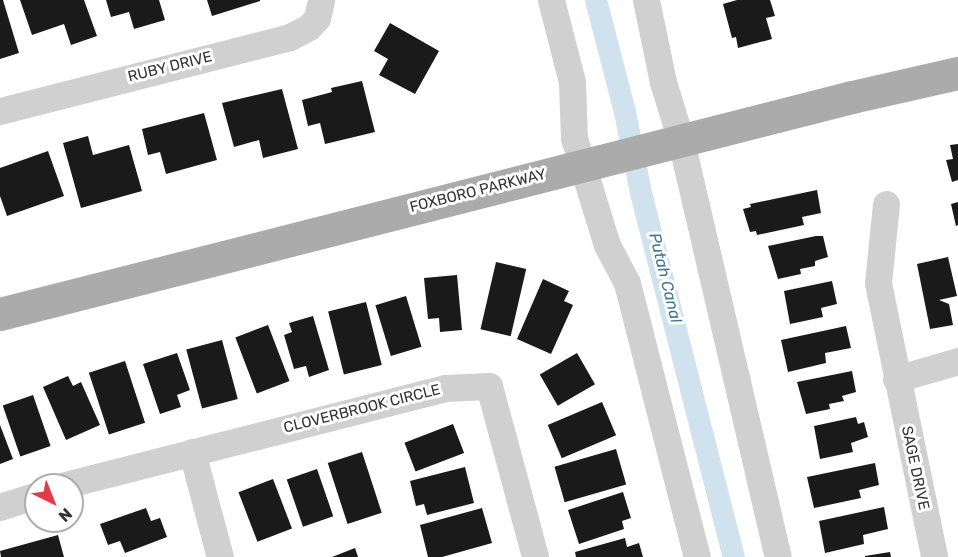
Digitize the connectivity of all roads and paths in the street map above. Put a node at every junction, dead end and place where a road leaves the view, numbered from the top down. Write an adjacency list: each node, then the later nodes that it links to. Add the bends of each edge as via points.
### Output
1 (321, 0): 5 (street, RUBY DRIVE, via 317,18 290,37)
2 (551, 0): 7 (street, via 572,82 574,138)
3 (646, 0): 6 (street, via 663,82)
4 (958, 73): 6 (main road, FOXBORO PARKWAY)
5 (0, 111)
6 (670, 143): 7 (main road, FOXBORO PARKWAY); 19 (street)
7 (594, 162): 9 (main road, FOXBORO PARKWAY); 18 (street, via 607,245 627,284)
8 (885, 204): 11 (street, SAGE DRIVE, via 878,283)
9 (0, 314)
10 (958, 361): 11 (street)
11 (896, 379): 20 (street, SAGE DRIVE)
12 (192, 452): 13 (street, CLOVERBROOK CIRCLE); 16 (street); 17 (street, CLOVERBROOK CIRCLE, via 445,388 489,386)
13 (84, 480)
14 (24, 499): 15 (street)
15 (0, 507)
16 (220, 557)
17 (535, 557)
18 (697, 557)
19 (778, 557)
20 (934, 557)

